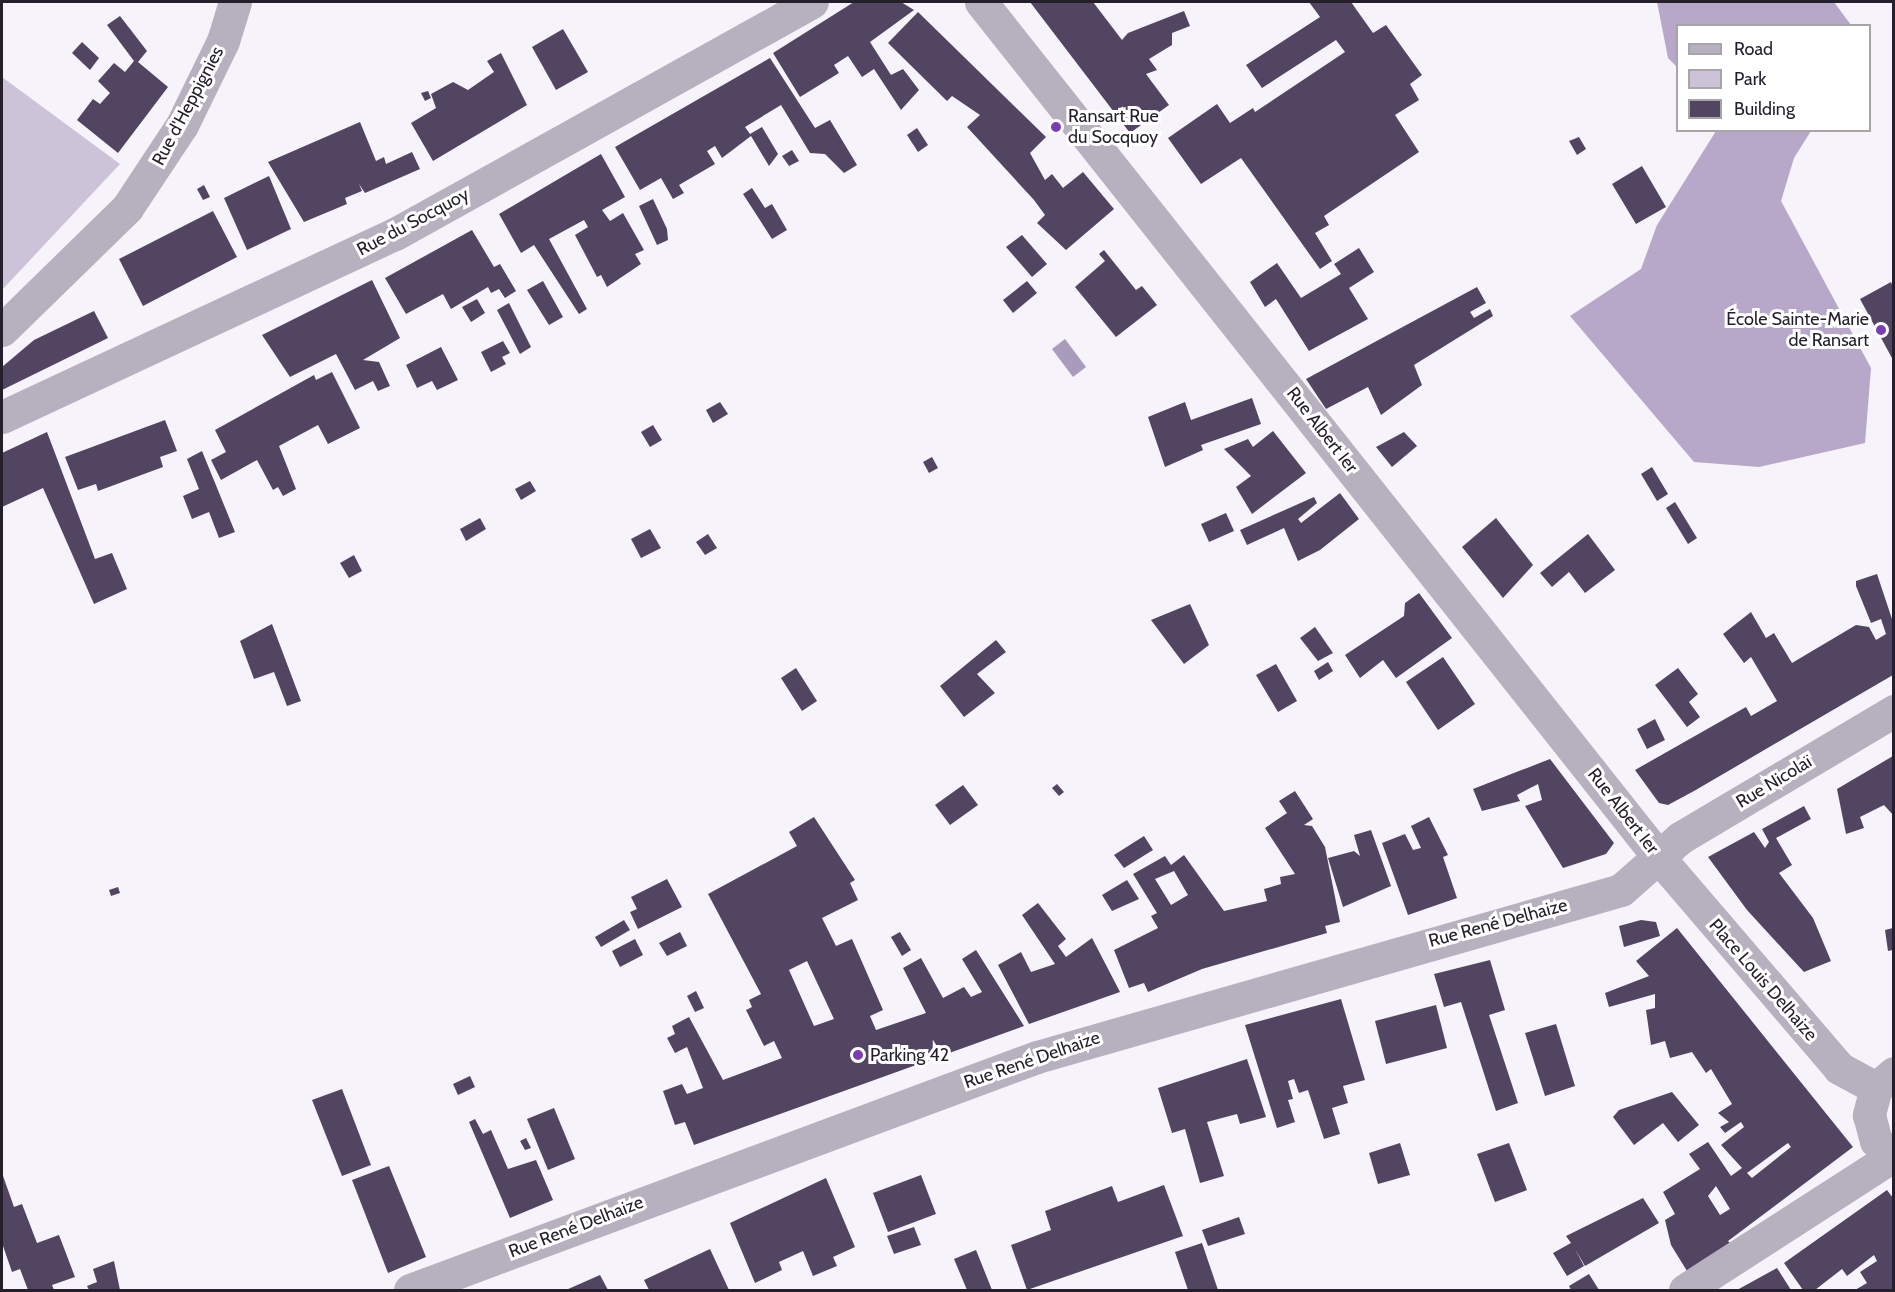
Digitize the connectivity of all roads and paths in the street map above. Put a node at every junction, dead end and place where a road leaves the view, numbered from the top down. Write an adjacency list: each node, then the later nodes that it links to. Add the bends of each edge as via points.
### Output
1 (235, 2): 4 (street, Rue d'Heppignies, via 223,41 182,125 133,200 103,238)
2 (812, 2): 5 (street, Rue du Socquoy, via 395,234)
3 (981, 2): 7 (street, Rue Albert Ier)
4 (2, 330)
5 (2, 417)
6 (1893, 711): 7 (street, Rue Nicolaï, via 1680,838)
7 (1661, 860): 8 (street, Place Louis Delhaize, via 1839,1068); 10 (street, Rue René Delhaize, via 1622,890 1037,1057)
8 (1885, 1081): 9 (street, via 1869,1125)
9 (1892, 1157): 11 (street)
10 (410, 1290)
11 (1685, 1290)

